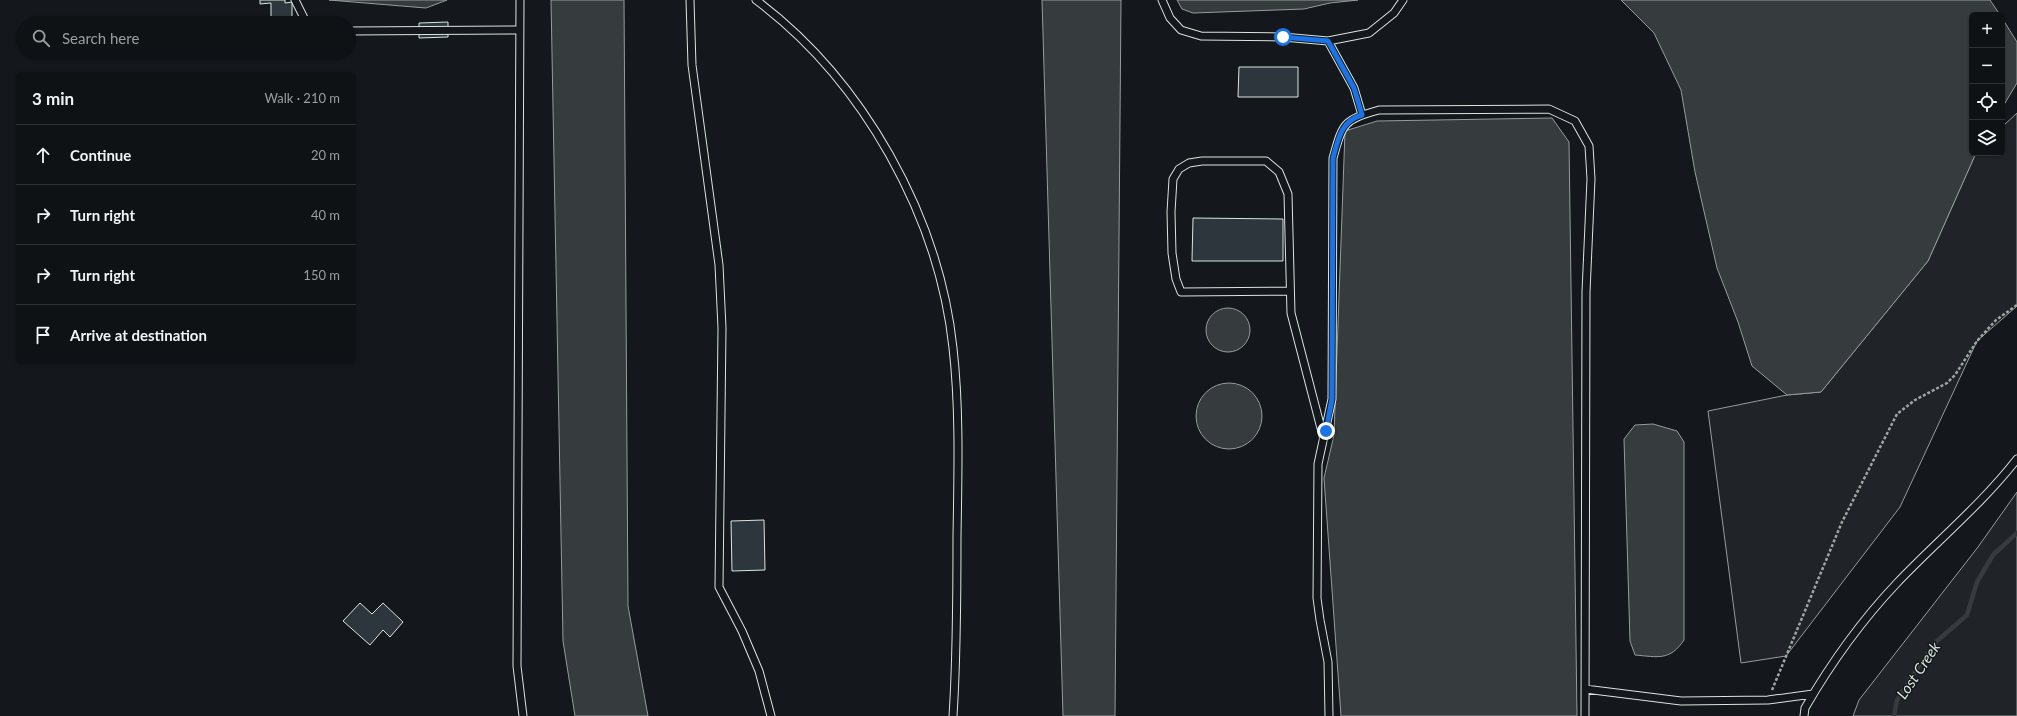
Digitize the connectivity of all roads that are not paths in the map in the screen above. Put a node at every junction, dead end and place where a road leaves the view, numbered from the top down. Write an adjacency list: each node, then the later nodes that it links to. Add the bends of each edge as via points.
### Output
1 (295, 0): 7 (lane)
2 (520, 0): 8 (lane)
3 (690, 0): 18 (lane, via 692,65 714,215 720,281 722,389 719,587 742,631 758,671)
4 (756, 0): 19 (lane, via 783,21 852,97 878,135 902,180 936,261 953,348 958,430)
5 (1162, 0): 10 (lane, via 1170,18 1181,30 1201,36 1283,37)
6 (1403, 0): 10 (lane, via 1394,13 1369,33)
7 (303, 16)
8 (520, 30): 9 (lane); 17 (lane, via 517,666)
9 (356, 31)
10 (1328, 41): 11 (lane, via 1354,88)
11 (1362, 115): 13 (lane, via 1356,116 1341,129 1333,158 1332,399); 15 (lane, via 1379,110 1549,109 1575,121 1589,146 1592,179 1586,292)
12 (1290, 291): 12 (lane, via 1181,292 1172,253 1171,212 1173,179 1179,169 1189,163 1202,161 1266,161 1279,172 1288,194); 13 (lane, via 1291,313)
13 (1324, 438): 20 (lane, via 1318,464 1317,598 1328,662)
14 (2017, 459): 16 (lane, via 1994,487 1872,611 1836,657)
15 (1585, 689): 16 (lane, via 1681,701 1768,700); 21 (lane)
16 (1813, 694): 22 (lane)
17 (523, 716)
18 (771, 716)
19 (953, 716)
20 (1329, 716)
21 (1585, 716)
22 (1804, 716)

